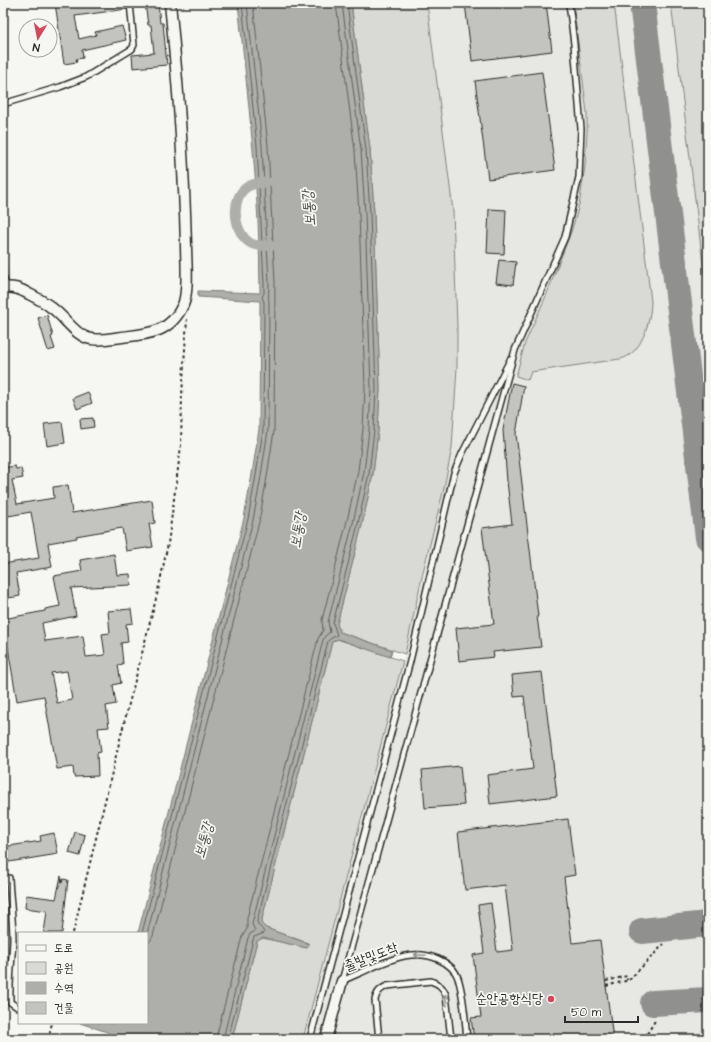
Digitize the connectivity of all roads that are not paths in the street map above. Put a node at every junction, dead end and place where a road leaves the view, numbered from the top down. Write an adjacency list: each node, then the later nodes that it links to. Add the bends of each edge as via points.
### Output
1 (130, 3): 4 (lane, via 134,45 132,49 86,77)
2 (170, 3): 6 (street, via 181,122 185,220 186,287 183,304 177,315 161,330 148,334 90,339 81,335 53,308 40,300 19,288)
3 (569, 3): 7 (lane, via 581,129 579,177 565,237)
4 (3, 104)
5 (3, 277): 6 (lane)
6 (5, 288)
7 (515, 350): 9 (lane); 11 (lane, via 454,473 410,661)
8 (9, 878): 10 (lane, via 12,941 9,990 10,1002)
9 (342, 981): 12 (street); 15 (lane, 출발및도착, one-way to 9, via 457,976 444,962 418,954 405,956)
10 (18, 1006)
11 (310, 1039)
12 (326, 1039)
13 (379, 1039): 14 (lane, one-way to 13, via 446,995 441,986 431,981 387,986 379,991 375,1000)
14 (451, 1039)
15 (467, 1039)

